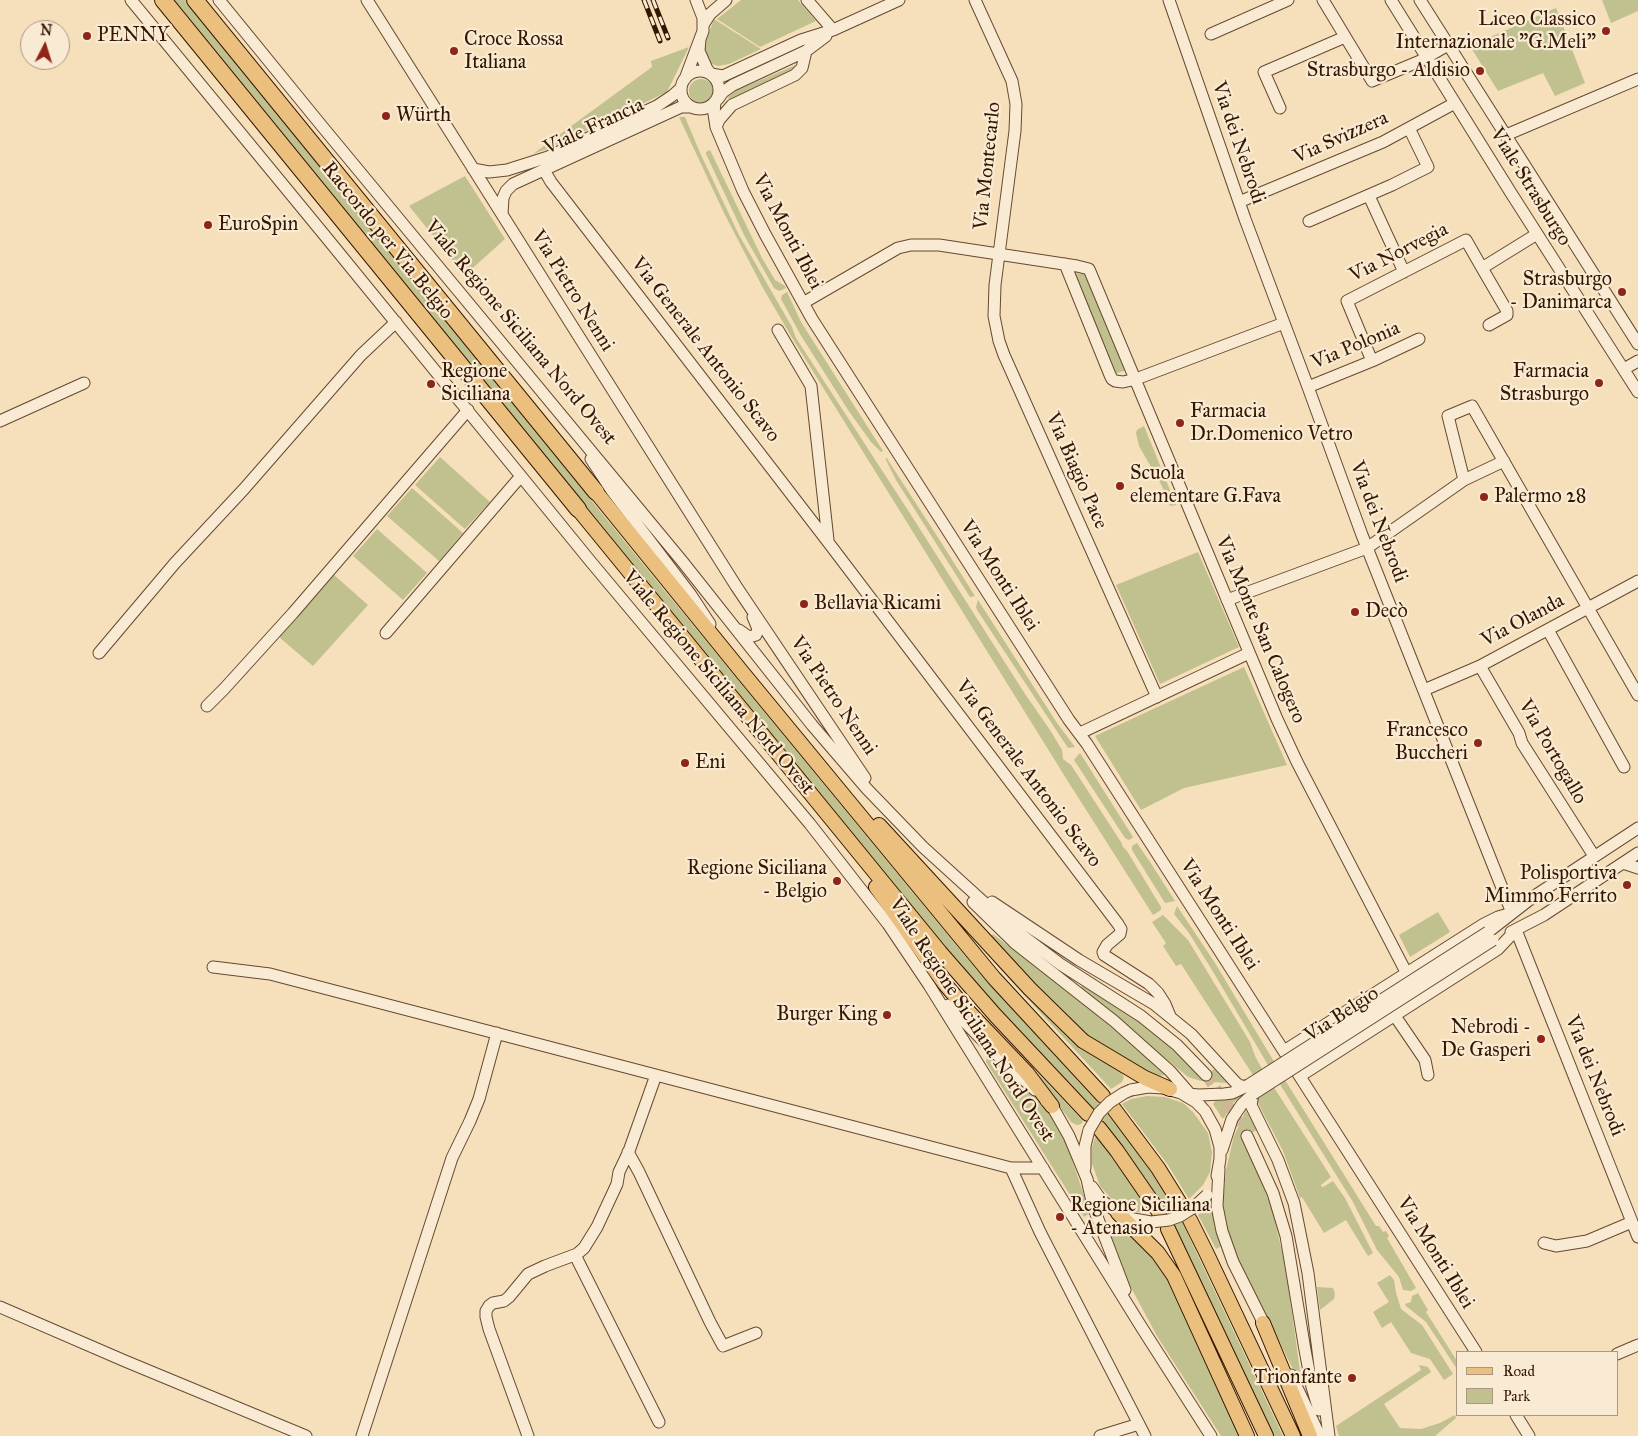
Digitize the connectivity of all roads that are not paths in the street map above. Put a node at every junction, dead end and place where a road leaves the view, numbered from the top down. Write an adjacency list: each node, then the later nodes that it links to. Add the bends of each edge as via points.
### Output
1 (131, 0): 49 (street, Viale Regione Siciliana Nord Ovest)
2 (163, 0): 69 (highway, Raccordo per Via Belgio)
3 (195, 0): 68 (highway, Raccordo per Via Belgio)
4 (219, 0): 64 (street, Viale Regione Siciliana Nord Ovest)
5 (367, 0): 34 (street, Via Pietro Nenni)
6 (696, 0): 16 (street)
7 (726, 0): 16 (street)
8 (807, 0): 17 (street)
9 (899, 0): 17 (street)
10 (975, 0): 44 (street, Via Montecarlo, via 1012,81 1016,104)
11 (1169, 0): 40 (street, Via dei Nebrodi)
12 (1288, 0): 18 (street)
13 (1323, 0): 19 (street)
14 (1391, 0): 23 (street, Viale Strasburgo)
15 (1420, 0): 21 (street, Viale Strasburgo)
16 (703, 25): 20 (street)
17 (834, 30): 22 (street); 24 (street, via 801,40 728,74)
18 (1210, 34)
19 (1345, 37): 23 (street, via 1372,81); 30 (street, via 1264,72)
20 (700, 39): 24 (street, via 700,54); 26 (street)
21 (1448, 45): 23 (street); 33 (street, Viale Strasburgo)
22 (806, 51): 27 (street, via 733,85); 31 (street, via 802,68 795,75 732,105)
23 (1427, 58): 28 (street, Viale Strasburgo)
24 (711, 74): 26 (street, via 696,72); 27 (street, via 719,85)
25 (1638, 79): 33 (street)
26 (683, 84): 29 (street, via 683,97); 35 (street, Viale Francia, via 666,101 638,115 548,157)
27 (716, 100): 29 (street, via 702,109); 31 (street, Via Monti Iblei)
28 (1455, 103): 32 (street, Via Svizzera); 43 (street, Viale Strasburgo)
29 (692, 107): 36 (street, Viale Francia, via 676,110)
30 (1280, 108)
31 (716, 127): 48 (street, Via Monti Iblei, via 754,212)
32 (1409, 128): 39 (street, via 1428,167); 40 (street, Via Svizzera)
33 (1506, 135): 54 (street, Viale Strasburgo)
34 (473, 169): 35 (street, Viale Francia, via 489,172); 38 (street, Via Pietro Nenni)
35 (507, 170): 38 (street, Viale Francia, via 491,179)
36 (544, 170): 37 (street, Viale Francia); 70 (street, Via Generale Antonio Scavo)
37 (513, 184): 38 (street, Viale Francia); 41 (street, via 503,198)
38 (487, 190): 41 (street, Via Pietro Nenni)
39 (1369, 196): 42 (street); 47 (street)
40 (1239, 202): 50 (street, Via dei Nebrodi)
41 (502, 214): 74 (street, Via Pietro Nenni)
42 (1309, 221)
43 (1537, 234): 46 (street); 57 (street, Viale Strasburgo)
44 (998, 254): 45 (street, Via Monte San Calogero); 48 (street, Via Monte San Calogero, via 939,244 911,244 898,248); 85 (street, Via Biagio Pace, via 994,316 1004,355)
45 (1065, 264): 58 (street, Via Monte San Calogero, via 1085,267 1091,272); 58 (street, via 1112,379 1123,382)
46 (1482, 268): 47 (street, Via Norvegia, via 1466,240); 51 (street, via 1507,311 1506,315)
47 (1404, 272): 55 (street, Via Norvegia, via 1347,301)
48 (803, 303): 87 (street, Via Monti Iblei)
49 (396, 322): 62 (street, Viale Regione Siciliana Nord Ovest); 79 (street, via 361,356 175,563)
50 (1284, 323): 58 (street); 60 (street, Via dei Nebrodi)
51 (1489, 325)
52 (778, 330): 70 (street, via 813,392)
53 (1419, 339): 55 (street, Via Polonia)
54 (1638, 344)
55 (1372, 361): 60 (street, Via Polonia)
56 (1638, 361): 57 (street)
57 (1624, 369): 61 (street, Viale Strasburgo)
58 (1136, 379): 73 (street, Via Monte San Calogero)
59 (84, 383): 63 (street)
60 (1308, 386): 71 (street, Via dei Nebrodi)
61 (1638, 392)
62 (468, 410): 66 (street, Viale Regione Siciliana Nord Ovest); 86 (street, via 293,613)
63 (0, 420)
64 (576, 433): 76 (street, Viale Regione Siciliana Nord Ovest); 82 (street, via 596,469 687,588)
65 (1504, 461): 67 (street); 67 (street, via 1472,406 1448,416); 75 (street)
66 (521, 476): 78 (street); 104 (street, Viale Regione Siciliana Nord Ovest, via 810,824 888,924)
67 (1464, 480): 71 (street)
68 (596, 492): 82 (main road, Viale Regione Siciliana Nord Ovest)
69 (578, 509): 89 (main road, Viale Regione Siciliana Nord Ovest)
70 (828, 542): 105 (street, Via Generale Antonio Scavo, via 1121,928 1104,955 1149,984 1164,1002)
71 (1367, 548): 73 (street); 83 (street, Via dei Nebrodi)
72 (1638, 581): 75 (street, Via Olanda)
73 (1227, 600): 80 (street, Via Monte San Calogero)
74 (746, 602): 76 (street, Via Pietro Nenni, via 757,626 756,635 746,636); 91 (street, Via Pietro Nenni)
75 (1588, 608): 77 (street, Via Olanda); 84 (street)
76 (730, 621): 91 (street, Viale Regione Siciliana Nord Ovest, via 846,766)
77 (1548, 630): 81 (street, Via Olanda); 90 (street)
78 (386, 633)
79 (99, 653)
80 (1249, 653): 85 (street); 103 (street, Via Monte San Calogero, via 1297,762)
81 (1480, 666): 83 (street, Via Olanda); 95 (street, Via Portogallo, via 1520,733 1522,743)
82 (742, 672): 88 (main road, Viale Regione Siciliana Nord Ovest)
83 (1424, 690): 99 (street, Via dei Nebrodi)
84 (1638, 695)
85 (1157, 697): 87 (street)
86 (207, 706)
87 (1080, 733): 108 (street, Via Monti Iblei)
88 (793, 734): 114 (main road, via 1030,988 1084,1041 1126,1068); 115 (main road, Viale Regione Siciliana Nord Ovest, via 994,978)
89 (775, 750): 116 (main road, via 944,983 1027,1073); 118 (main road, Viale Regione Siciliana Nord Ovest, via 940,952)
90 (1624, 767)
91 (889, 812): 93 (street, Viale Regione Siciliana Nord Ovest)
92 (1638, 828): 95 (street, Via Belgio)
93 (923, 847): 98 (street, Viale Regione Siciliana Nord Ovest); 114 (street, via 997,927 1120,1026 1170,1071)
94 (1638, 853): 96 (street, Via Belgio)
95 (1594, 856): 99 (street, Via Belgio)
96 (1623, 863): 97 (street); 100 (street, Via Belgio)
97 (1638, 868)
98 (962, 882): 105 (street); 111 (street, Viale Regione Siciliana Nord Ovest, via 1010,927 1045,954 1162,1031)
99 (1512, 913): 101 (street, Via Belgio); 103 (street, Via Belgio, via 1484,924)
100 (1516, 930): 101 (street, Via Belgio); 106 (street, Via Belgio, via 1498,949); 128 (street, Via dei Nebrodi)
101 (1491, 936): 113 (street, Via Belgio, bridge)
102 (213, 967): 107 (street, via 270,974)
103 (1406, 972): 108 (street, Via Belgio)
104 (930, 985): 116 (street, via 994,1053); 124 (street, Viale Regione Siciliana Nord Ovest)
105 (1170, 1016): 113 (street, via 1236,1083)
106 (1395, 1016): 109 (street, Via Belgio); 112 (street, via 1425,1060)
107 (497, 1033): 110 (street); 146 (street, via 479,1099 452,1158)
108 (1284, 1052)
109 (1299, 1074): 140 (street, Via Monti Iblei)
110 (656, 1075): 121 (street); 123 (street)
111 (1206, 1075)
112 (1428, 1075)
113 (1250, 1090): 114 (street, Via Belgio, via 1224,1094); 122 (street, Via Belgio, via 1232,1119); 156 (street, via 1251,1105 1286,1180 1298,1221 1308,1273)
114 (1181, 1092): 119 (street, bridge, via 1148,1087 1131,1090 1110,1102 1096,1118); 122 (street, via 1204,1110 1215,1129 1220,1147)
115 (1103, 1096)
116 (1052, 1106): 125 (street)
117 (1114, 1109): 126 (main road)
118 (1088, 1114)
119 (1094, 1129): 125 (street, via 1084,1156); 129 (main road, via 1118,1151)
120 (1247, 1136): 156 (street, via 1273,1193 1286,1236 1312,1387)
121 (628, 1152): 134 (street, via 597,1227 584,1248); 138 (street, via 723,1346)
122 (1219, 1164): 129 (street, bridge, via 1207,1195 1194,1207 1169,1220); 136 (street, via 1217,1206 1222,1230)
123 (1011, 1168): 124 (street); 144 (street)
124 (1043, 1168): 137 (street, Viale Regione Siciliana Nord Ovest)
125 (1087, 1179): 127 (street, via 1100,1200); 137 (street, via 1102,1232)
126 (1181, 1205)
127 (1118, 1213): 129 (street, via 1128,1218); 151 (main road, via 1150,1244 1174,1276)
128 (1633, 1215): 132 (street, Via dei Nebrodi); 133 (street, via 1587,1241 1556,1246)
129 (1155, 1217)
130 (1190, 1220): 153 (main road)
131 (1168, 1229): 152 (main road)
132 (1638, 1237)
133 (1544, 1243)
134 (575, 1255): 143 (street); 147 (street, via 528,1274 509,1297 492,1303 486,1311 489,1329)
135 (0, 1307): 145 (street)
136 (1263, 1323): 154 (main road); 155 (street)
137 (1142, 1328): 150 (street, Viale Regione Siciliana Nord Ovest)
138 (756, 1333)
139 (1638, 1345): 141 (street)
140 (1475, 1351)
141 (1618, 1354)
142 (1517, 1416): 157 (street)
143 (659, 1422)
144 (1138, 1424): 148 (street); 149 (street)
145 (306, 1436)
146 (362, 1436)
147 (528, 1436)
148 (1100, 1436)
149 (1145, 1436)
150 (1211, 1436)
151 (1247, 1436)
152 (1266, 1436)
153 (1293, 1436)
154 (1310, 1436)
155 (1320, 1436)
156 (1328, 1436)
157 (1529, 1436)

